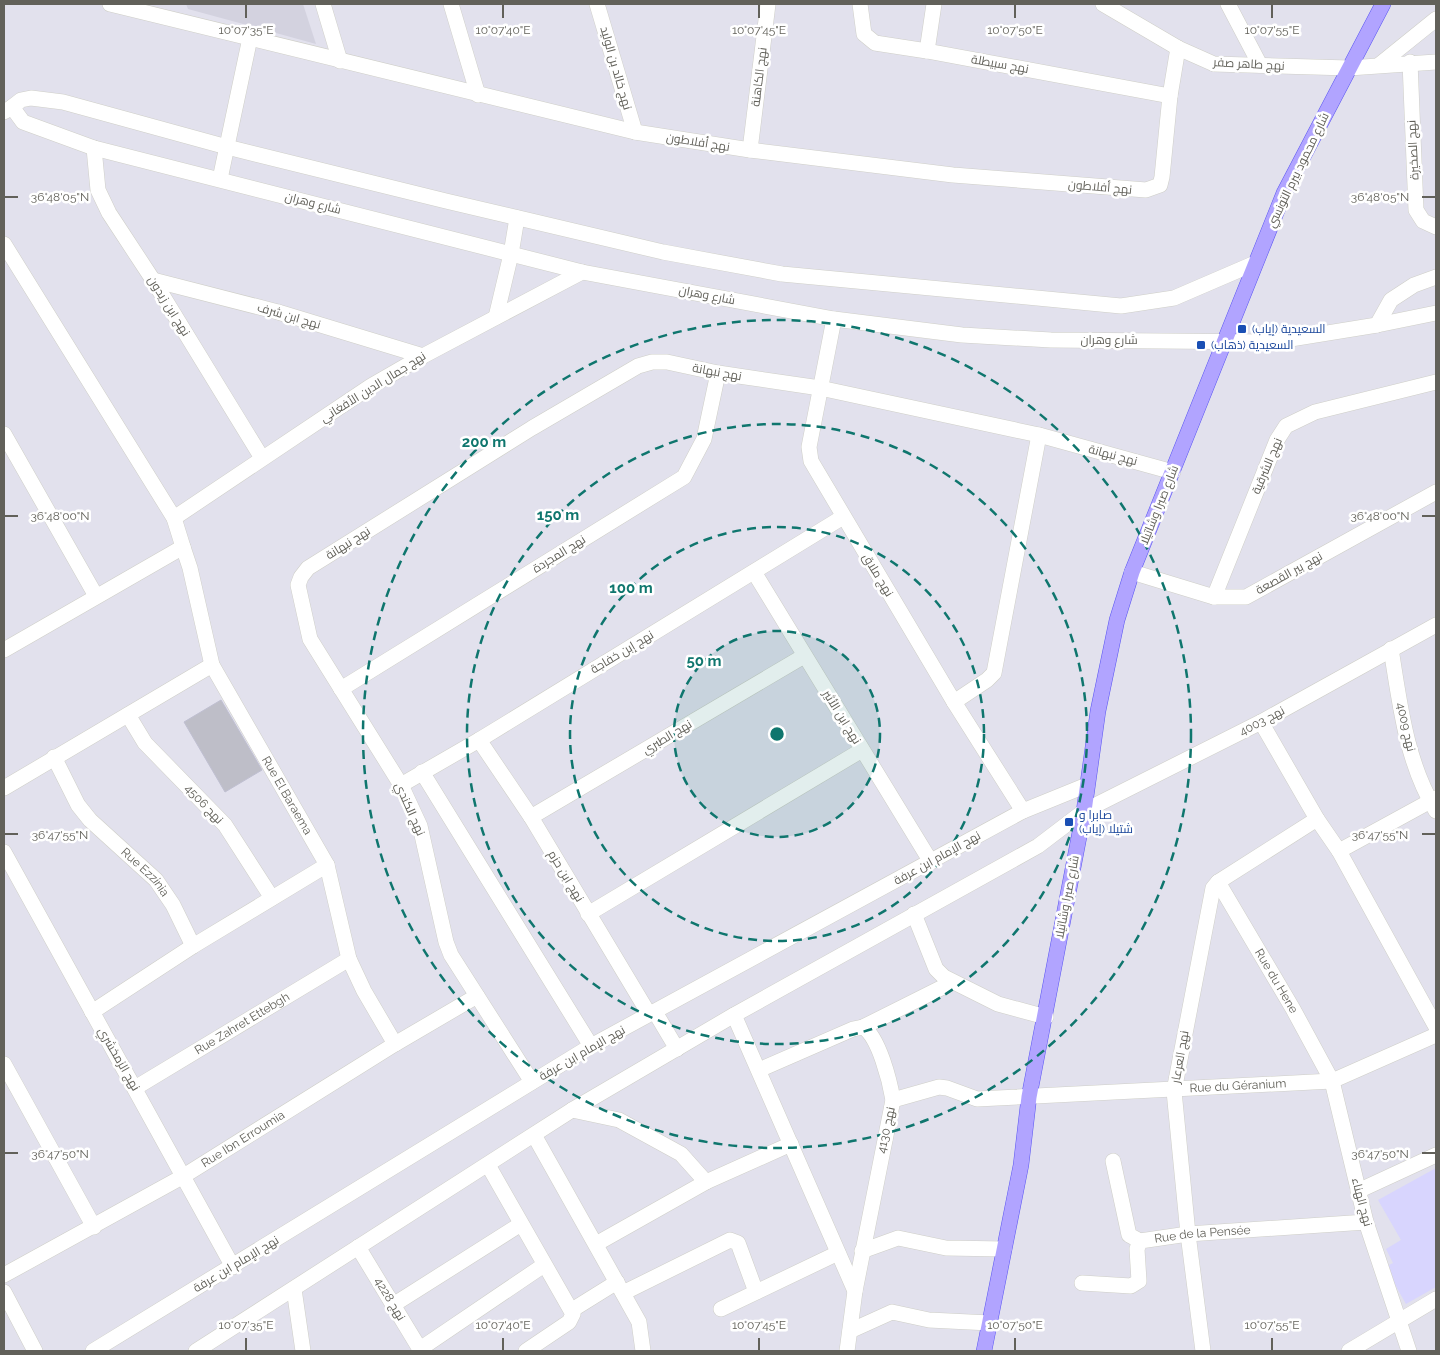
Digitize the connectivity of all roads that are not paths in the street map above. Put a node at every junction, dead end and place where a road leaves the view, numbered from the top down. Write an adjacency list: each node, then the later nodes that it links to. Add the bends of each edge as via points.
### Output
1 (110, 4): 12 (street, نهج أفلاطون)
2 (172, 4): 12 (street)
3 (323, 4): 17 (street)
4 (451, 4): 23 (street)
5 (597, 4): 26 (street, نهج خالد بن الوليد)
6 (768, 4): 29 (street, نهج الكاهنة)
7 (860, 4): 16 (street, نهج سبيطلة, via 864,34 875,44)
8 (934, 4): 16 (street)
9 (1103, 4): 15 (street, نهج طاهر صفر)
10 (1228, 4): 20 (street)
11 (1383, 4): 22 (main road, شارع محمود بيرم التونسي)
12 (176, 19): 14 (street, نهج أفلاطون)
13 (1436, 19): 21 (street)
14 (250, 38): 17 (street, نهج أفلاطون); 27 (street)
15 (1178, 48): 20 (street, نهج طاهر صفر, via 1214,64); 24 (street, نهج أفلاطون)
16 (928, 51): 24 (street, نهج سبيطلة)
17 (340, 61): 23 (street, نهج أفلاطون)
18 (1410, 62): 19 (street, نهج طاهر صفر); 21 (street, نهج طاهر صفر); 32 (street, نهج الصخيرة, via 1416,210 1423,221)
19 (1436, 62)
20 (1260, 65): 22 (street, نهج طاهر صفر)
21 (1379, 65): 22 (street, نهج طاهر صفر)
22 (1349, 68): 35 (main road, شارع محمود بيرم التونسي, via 1284,193)
23 (478, 95): 26 (street, نهج أفلاطون)
24 (1170, 96): 29 (street, نهج أفلاطون, via 1160,185 1146,190 953,175)
25 (8, 110): 27 (street, via 21,100 31,98 63,102); 28 (street, شارع وهران, via 23,122)
26 (634, 132): 29 (street, نهج أفلاطون)
27 (227, 147): 30 (street); 31 (street)
28 (94, 148): 30 (street, شارع وهران); 38 (street, نهج ابن زيدون, via 98,190 109,213)
29 (750, 150)
30 (220, 179): 34 (street, شارع وهران)
31 (517, 218): 34 (street); 35 (street, via 663,252 782,274 1121,306 1174,298)
32 (1436, 226)
33 (4, 244): 54 (street, Rue El Baraema)
34 (511, 254): 36 (street, شارع وهران); 40 (street)
35 (1253, 264): 43 (main road, شارع محمود بيرم التونسي)
36 (582, 272): 40 (street, نهج جمال الدين الأفغاني); 41 (street, شارع وهران)
37 (1436, 277): 42 (street, via 1414,285 1391,300)
38 (153, 280): 44 (street, نهج ابن شرف, via 278,312); 50 (street, نهج ابن زيدون)
39 (1436, 313): 42 (street, شارع وهران)
40 (496, 317): 44 (street, نهج جمال الدين الأفغاني)
41 (834, 319): 43 (street, شارع وهران, via 962,335 1051,340); 47 (street, نهج ملاق)
42 (1378, 325): 43 (street, شارع وهران, via 1272,342)
43 (1225, 341): 51 (main road, شارع صبرا وشاتيلا)
44 (423, 356): 50 (street, نهج جمال الدين الأفغاني)
45 (718, 374): 47 (street, نهج نبهانة); 56 (street, نهج نبهانة, via 667,362 638,366); 66 (street, نهج المجردة, via 704,439 684,477)
46 (1436, 382): 60 (street, نهج الشرقية, via 1315,412 1286,426 1277,440)
47 (820, 388): 49 (street, نهج نبهانة); 53 (street, نهج ملاق, via 809,453)
48 (4, 434): 59 (street)
49 (1039, 435): 51 (street, نهج نبهانة); 67 (street, via 994,673)
50 (262, 458): 54 (street, نهج جمال الدين الأفغاني)
51 (1173, 472): 58 (main road, شارع صبرا وشاتيلا)
52 (1436, 492): 60 (street, نهج بير القصعة, via 1246,597)
53 (843, 517): 57 (street, نهج إبن خفاجة); 67 (street, نهج ملاق)
54 (174, 518): 55 (street, Rue El Baraema)
55 (183, 547): 59 (street); 65 (street, Rue El Baraema)
56 (308, 568): 66 (street, نهج الكندي, via 298,585 306,629)
57 (754, 572): 64 (street, نهج ابن الأثير); 70 (street, نهج إبن خفاجة)
58 (1132, 572): 60 (street, نهج بير القصعة); 75 (main road, شارع صبرا وشاتيلا, via 1117,620)
59 (96, 596): 62 (street)
60 (1214, 597)
61 (1436, 625): 63 (street, نهج 4003)
62 (5, 646)
63 (1392, 649): 69 (street, نهج 4003); 77 (street, نهج 4009, via 1401,710 1416,772)
64 (804, 656): 71 (street, نهج ابن الأثير); 80 (street, نهج الطبري)
65 (212, 664): 68 (street); 85 (street, Rue El Baraema)
66 (341, 689): 74 (street, نهج الكندي)
67 (954, 702): 78 (street, نهج ملاق)
68 (128, 715): 72 (street); 87 (street, نهج 4506, via 145,743 225,825)
69 (1261, 722): 79 (street, نهج 4003); 81 (street)
70 (479, 740): 73 (street, نهج إبن خفاجة); 80 (street, نهج ابن حزم)
71 (862, 750): 84 (street, نهج ابن الأثير); 88 (street)
72 (54, 757): 76 (street); 90 (street, Rue Ezzinia, via 78,806 156,880 173,905)
73 (422, 772): 74 (street, نهج إبن خفاجة); 102 (street)
74 (401, 785): 93 (street, نهج الكندي, via 420,826 446,942)
75 (1087, 785): 78 (street, نهج الإمام ابن عرفة); 79 (main road, شارع صبرا وشاتيلا)
76 (4, 788)
77 (1434, 803): 82 (street)
78 (1023, 810): 84 (street, نهج الإمام ابن عرفة)
79 (1084, 811): 89 (street, نهج 4003, via 1038,846); 97 (main road, شارع صبرا وشاتيلا)
80 (531, 817): 88 (street, نهج ابن حزم)
81 (1316, 819): 82 (street); 86 (street)
82 (1338, 851): 99 (street)
83 (4, 852): 94 (street, نهج الزمخشري)
84 (931, 862): 95 (street, نهج الإمام ابن عرفة)
85 (327, 865): 87 (street); 91 (street, Rue El Baraema)
86 (1218, 882): 106 (street, Rue du Hene); 109 (street, نهج العرعار, via 1213,888)
87 (272, 898): 90 (street)
88 (588, 914): 95 (street, نهج ابن حزم)
89 (914, 914): 92 (street, via 936,969); 96 (street, نهج 4003)
90 (193, 946): 94 (street)
91 (349, 959): 101 (street, Rue El Baraema); 108 (street, Rue Zahret Ettebgh)
92 (953, 982): 97 (street, via 998,1004); 98 (street)
93 (478, 996): 101 (street, Rue Ibn Erroumia); 107 (street, نهج الكندي)
94 (92, 1012): 108 (street, نهج الزمخشري)
95 (652, 1013): 102 (street, نهج الإمام ابن عرفة); 103 (street, نهج ابن حزم)
96 (734, 1015): 103 (street, نهج 4003); 105 (street)
97 (1046, 1017): 110 (main road, شارع صبرا وشاتيلا)
98 (863, 1027): 105 (street, via 852,1028); 111 (street, نهج 4130, via 872,1035)
99 (1436, 1027)
100 (1436, 1035): 106 (street, Rue du Géranium)
101 (395, 1044): 118 (street, Rue Ibn Erroumia)
102 (591, 1046): 107 (street, نهج الإمام ابن عرفة)
103 (677, 1049): 112 (street, نهج 4003)
104 (4, 1064): 123 (street)
105 (759, 1070): 114 (street)
106 (1332, 1081): 109 (street, Rue du Géranium); 120 (street, نهج الهناء)
107 (532, 1082): 132 (street, نهج الإمام ابن عرفة)
108 (135, 1088): 118 (street, نهج الزمخشري)
109 (1174, 1090): 110 (street, Rue du Géranium); 124 (street, نهج العرعار)
110 (1029, 1097): 111 (street, Rue du Géranium, via 977,1099 938,1087); 128 (main road, شارع صبرا وشاتيلا, via 1021,1165)
111 (893, 1100): 129 (street, نهج 4130)
112 (572, 1110): 113 (street, نهج 4003); 119 (street, via 619,1120 681,1154)
113 (534, 1135): 117 (street, نهج 4003); 126 (street)
114 (791, 1144): 119 (street); 130 (street)
115 (1436, 1155): 120 (street)
116 (1113, 1161): 125 (street, via 1123,1218 1129,1235)
117 (488, 1165): 122 (street); 127 (street, نهج 4003)
118 (182, 1177): 123 (street, Rue Ibn Erroumia); 132 (street, نهج الزمخشري)
119 (706, 1182): 126 (street)
120 (1358, 1191): 121 (street, نهج الهناء)
121 (1366, 1222): 124 (street, Rue de la Pensée); 144 (street, نهج الهناء)
122 (521, 1224): 131 (street); 141 (street)
123 (94, 1227): 133 (street, Rue Ibn Erroumia)
124 (1188, 1234): 125 (street, Rue de la Pensée); 156 (street, نهج العرعار)
125 (1140, 1241): 134 (street, Rue de la Pensée, via 1137,1249 1139,1281 1136,1284)
126 (596, 1244): 135 (street)
127 (358, 1247): 136 (street, نهج 4003); 141 (street, نهج 4228)
128 (1004, 1249): 129 (street, via 946,1248 898,1238); 145 (main road, شارع صبرا وشاتيلا)
129 (862, 1251): 137 (street, نهج 4130)
130 (838, 1253): 137 (street); 139 (street)
131 (544, 1264): 143 (street); 147 (street)
132 (233, 1267): 149 (street, نهج الإمام ابن عرفة)
133 (4, 1275)
134 (1082, 1283)
135 (620, 1288): 139 (street, via 730,1240 738,1243); 143 (street); 153 (street, via 639,1322)
136 (294, 1289): 150 (street, نهج 4003); 151 (street)
137 (855, 1291): 146 (street, نهج 4130)
138 (4, 1292): 148 (street)
139 (756, 1292): 142 (street)
140 (1436, 1299): 144 (street)
141 (393, 1305): 147 (street, نهج 4228)
142 (720, 1309)
143 (572, 1310): 152 (street, via 569,1322)
144 (1399, 1320): 157 (street); 158 (street, نهج الهناء)
145 (990, 1323): 146 (street, via 929,1320 892,1312); 155 (main road, شارع صبرا وشاتيلا)
146 (850, 1331): 154 (street, نهج 4130)
147 (421, 1350)
148 (35, 1351)
149 (93, 1351)
150 (196, 1351)
151 (304, 1351)
152 (526, 1351)
153 (643, 1351)
154 (847, 1351)
155 (984, 1351)
156 (1203, 1351)
157 (1349, 1351)
158 (1409, 1351)

